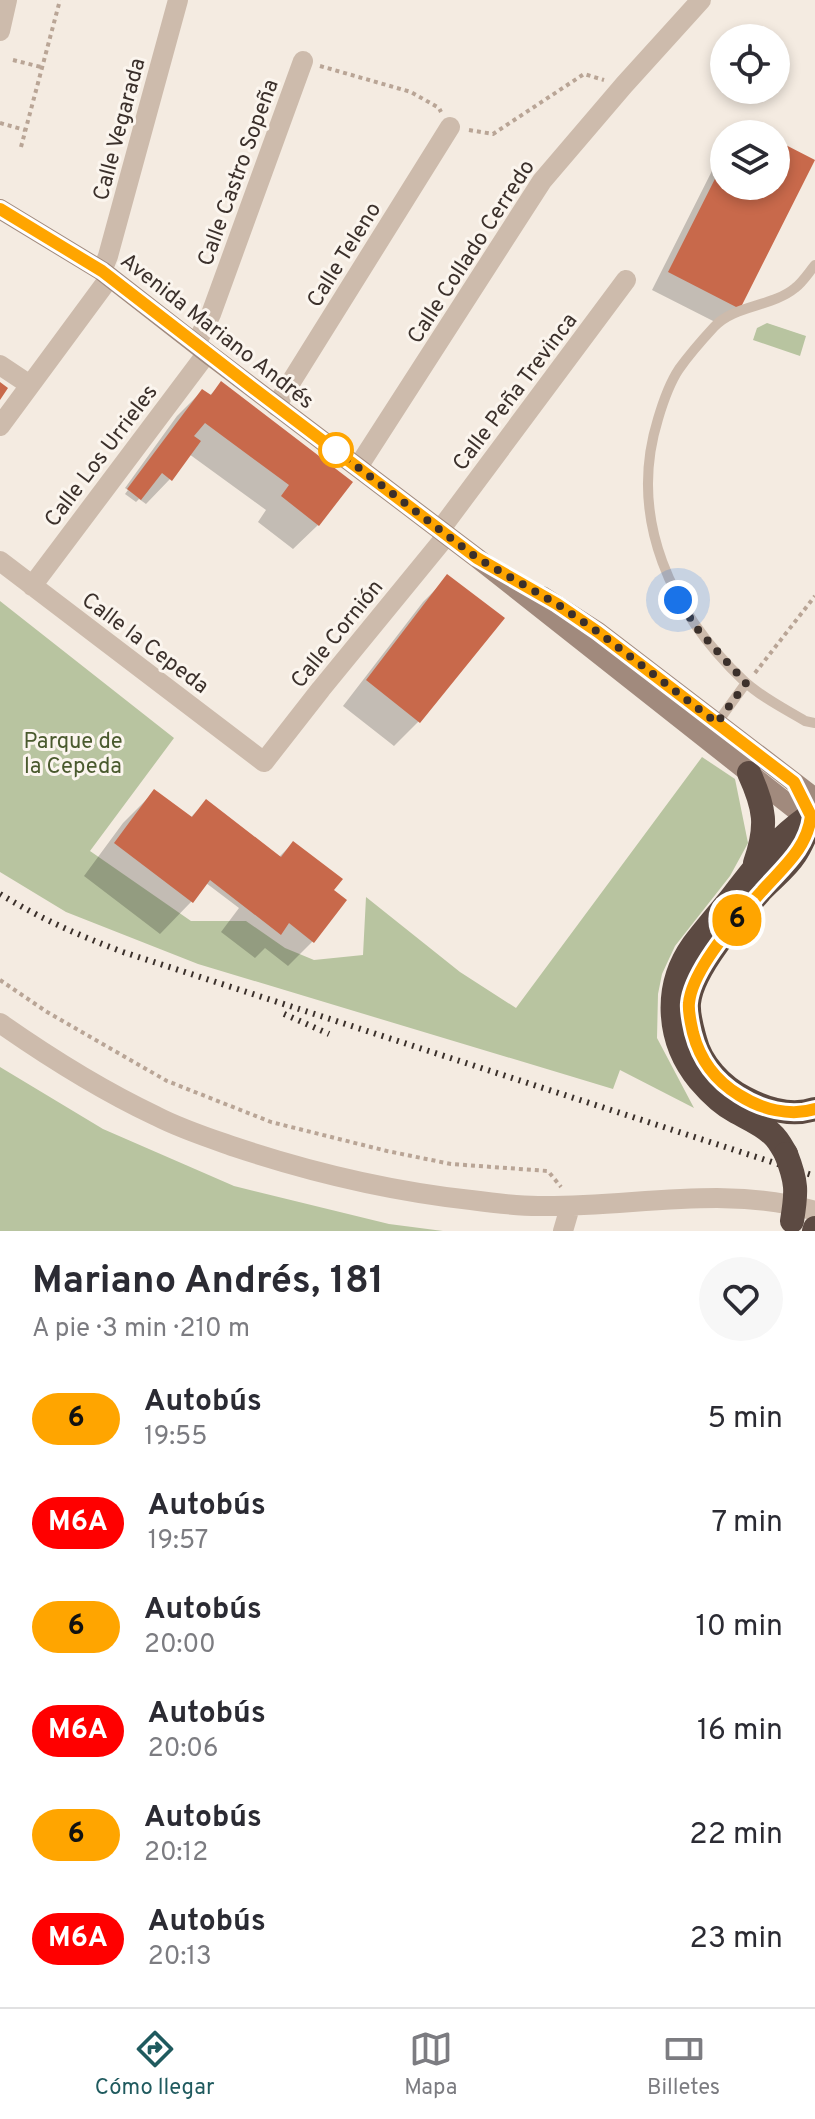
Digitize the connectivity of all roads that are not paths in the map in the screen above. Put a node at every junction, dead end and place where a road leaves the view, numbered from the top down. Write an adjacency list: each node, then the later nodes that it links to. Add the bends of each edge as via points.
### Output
1 (7, 0): 4 (street)
2 (178, 0): 9 (street, Calle Vegarada)
3 (701, 0): 16 (street, Calle Collado Cerredo, via 542,181)
4 (0, 31)
5 (303, 61): 11 (street, Calle Castro Sopeña)
6 (450, 127): 14 (street, Calle Teleno)
7 (0, 209): 9 (main road, Avenida Mariano Andrés)
8 (815, 265): 22 (lane, via 796,288 717,324 678,370 654,432 647,497 662,562 699,631)
9 (106, 274): 11 (main road, Avenida Mariano Andrés); 13 (street, Calle Vegarada)
10 (626, 280): 17 (street, Calle Peña Trevinca)
11 (201, 348): 14 (main road, Avenida Mariano Andrés); 20 (street, Calle Los Urrieles)
12 (0, 365): 13 (street)
13 (30, 385): 15 (street, Calle Vegarada)
14 (276, 406): 16 (main road, Avenida Mariano Andrés)
15 (0, 426)
16 (358, 467): 17 (main road, Avenida Mariano Andrés)
17 (444, 532): 18 (main road, Avenida Mariano Andrés); 25 (street, Calle Cornión)
18 (477, 558): 21 (main road, Avenida Mariano Andrés); 23 (main road, Avenida Mariano Andrés, via 598,632)
19 (0, 561): 20 (street, Calle la Cepeda)
20 (32, 586): 25 (street, Calle la Cepeda)
21 (571, 632): 23 (main road, Avenida Mariano Andrés, via 603,647 703,723); 26 (main road, Avenida Mariano Andrés)
22 (746, 683): 23 (lane); 24 (lane)
23 (717, 723): 27 (main road, Avenida Mariano Andrés, via 794,782)
24 (815, 723)
25 (264, 762)
26 (749, 773): 27 (main road, Avenida Mariano Andrés); 29 (highway, via 764,816)
27 (812, 816): 29 (highway, via 787,831); 30 (highway, via 804,841)
28 (815, 856): 30 (highway)
29 (753, 870): 35 (highway, bridge, via 692,946 671,1009 683,1058 698,1079 715,1098 775,1136 786,1154)
30 (781, 871): 32 (highway, via 703,965 689,1002 691,1023 705,1063 738,1095 788,1113)
31 (0, 1023): 33 (street, via 67,1068 159,1118 277,1161 418,1194)
32 (815, 1109)
33 (570, 1207): 34 (street, via 748,1197); 36 (street)
34 (815, 1211)
35 (802, 1228)
36 (563, 1231)

